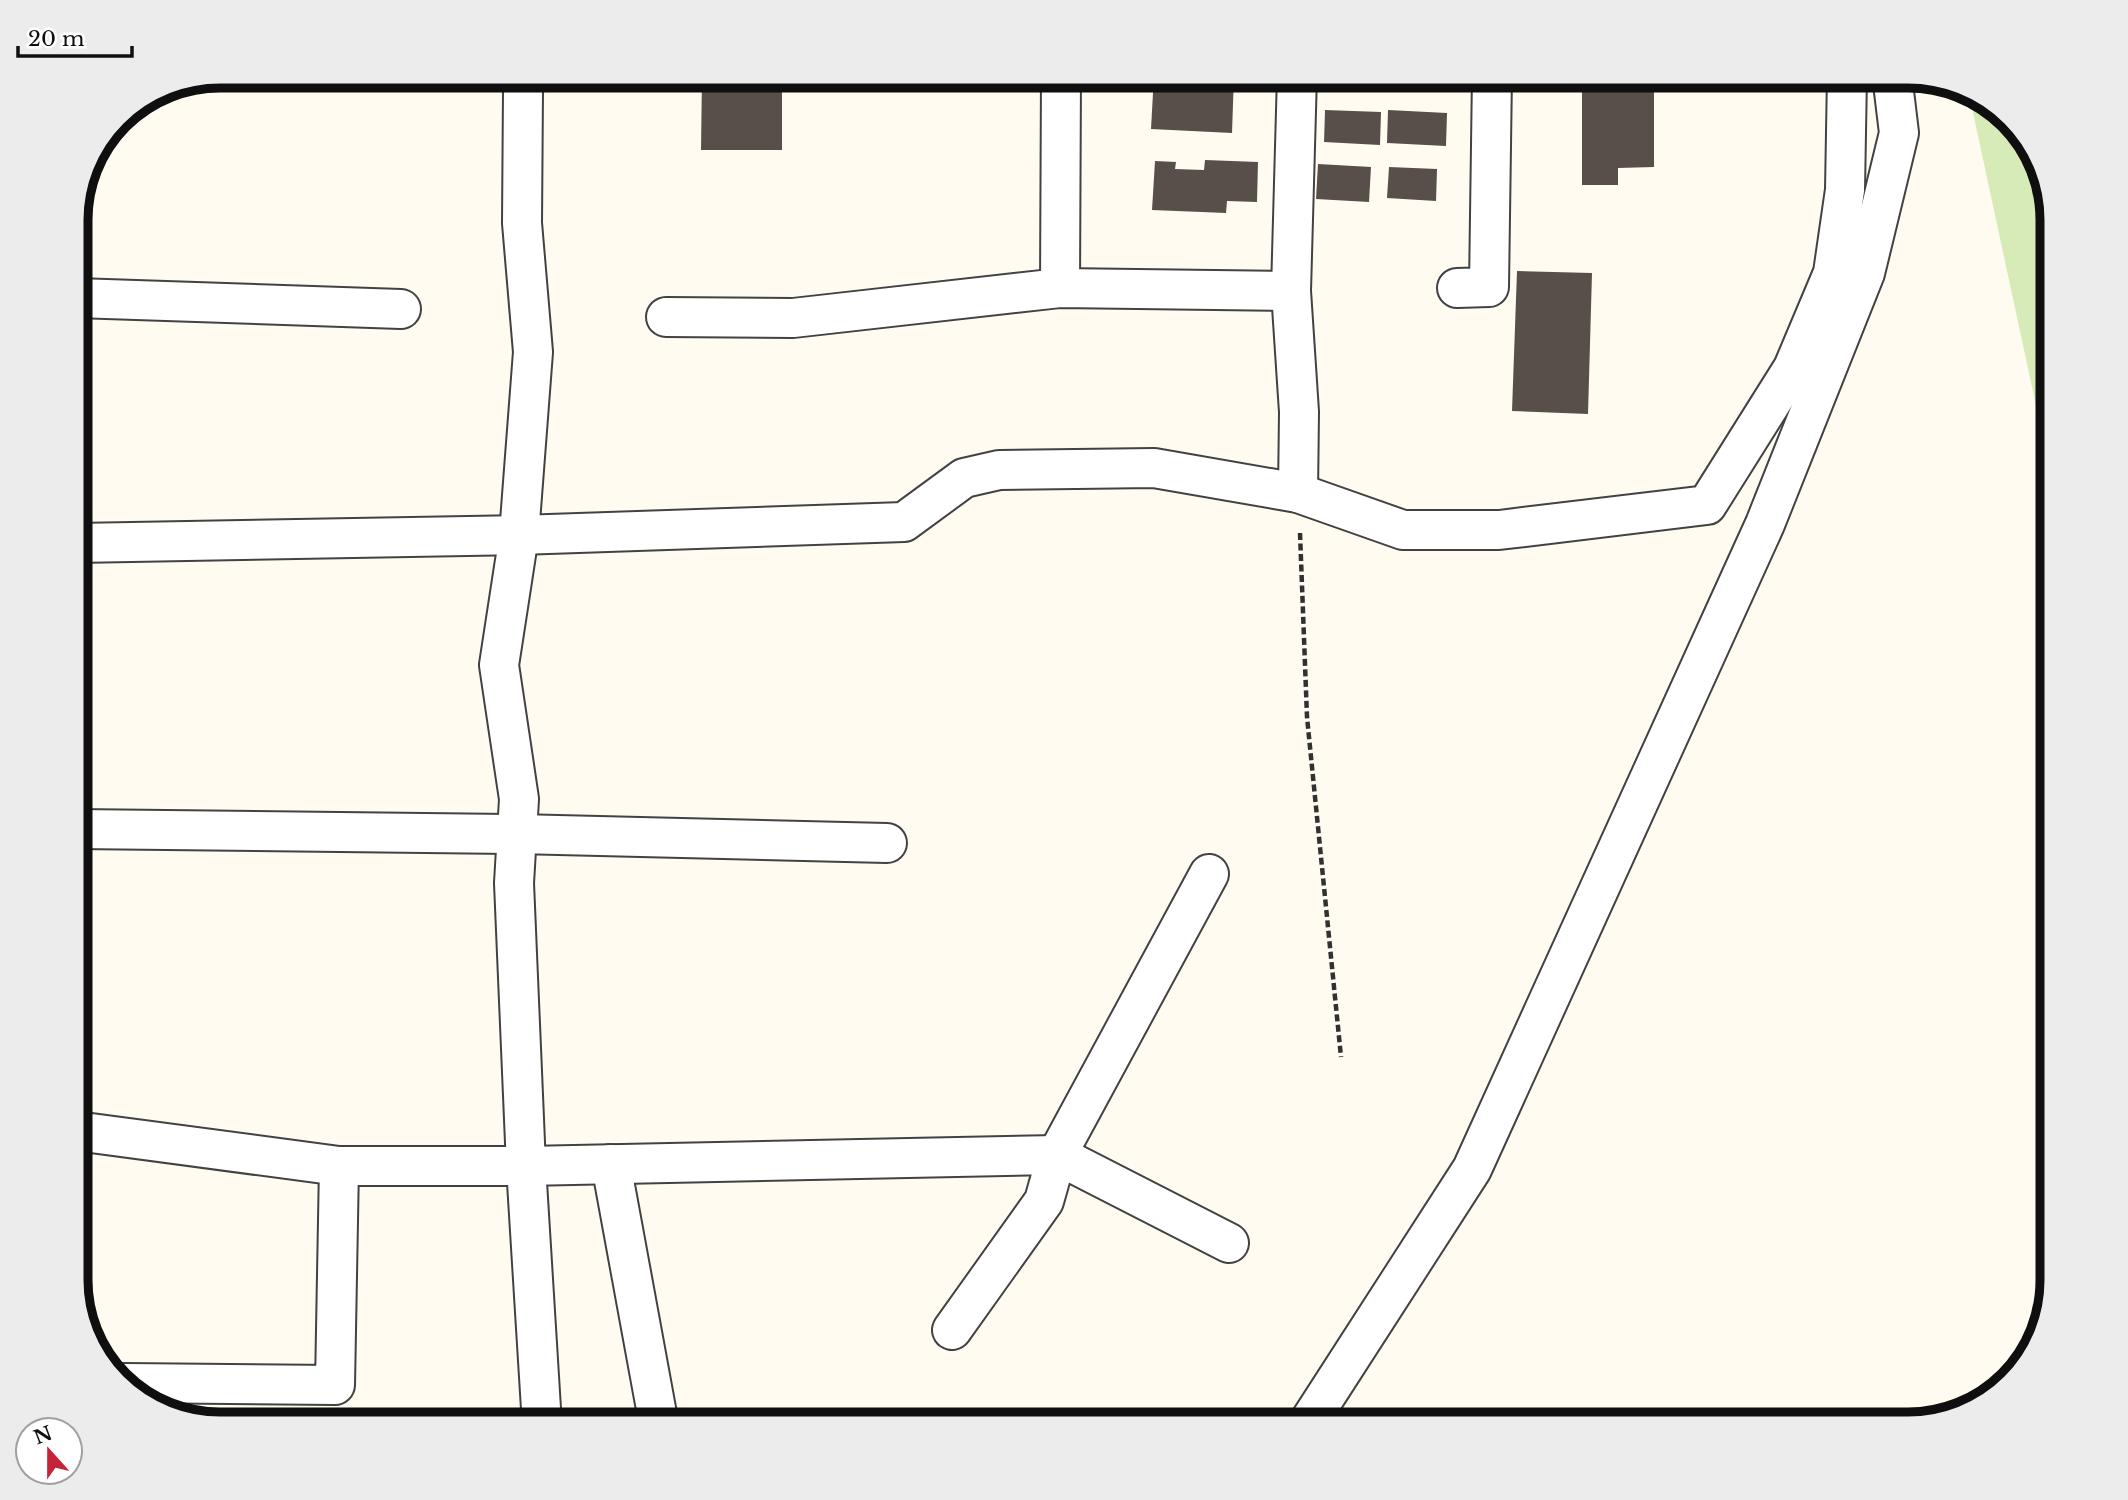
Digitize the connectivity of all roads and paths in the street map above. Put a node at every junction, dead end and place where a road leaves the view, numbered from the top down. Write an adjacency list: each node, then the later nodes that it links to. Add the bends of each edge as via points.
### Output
1 (524, 88): 15 (street, via 522,223 533,352)
2 (1061, 88): 8 (street)
3 (1297, 88): 10 (street)
4 (1492, 88): 9 (street, via 1489,286)
5 (1847, 88): 7 (street)
6 (1894, 88): 7 (street, via 1899,133)
7 (1849, 273): 14 (street, via 1707,505 1499,530 1403,530); 32 (street, via 1765,524 1472,1169)
8 (1060, 288): 10 (street); 13 (street, via 793,318)
9 (1457, 288)
10 (1291, 291): 14 (street, via 1299,412)
11 (88, 298): 12 (street)
12 (401, 309)
13 (666, 317)
14 (1298, 493): 15 (street, via 1154,468 999,470 964,478 904,523); 21 (path, via 1307,717)
15 (519, 535): 16 (street); 18 (street, via 499,664 519,799)
16 (88, 543)
17 (88, 829): 18 (street)
18 (517, 834): 19 (street); 26 (street, via 514,883)
19 (887, 843)
20 (1209, 873): 23 (street)
21 (1341, 1057)
22 (88, 1133): 25 (street)
23 (1057, 1155): 24 (street); 27 (street); 28 (street, via 1044,1201)
24 (611, 1164): 26 (street); 31 (street)
25 (339, 1166): 26 (street); 29 (street, via 335,1385)
26 (526, 1167): 30 (street)
27 (1229, 1243)
28 (952, 1330)
29 (137, 1383)
30 (541, 1412)
31 (657, 1412)
32 (1315, 1412)

